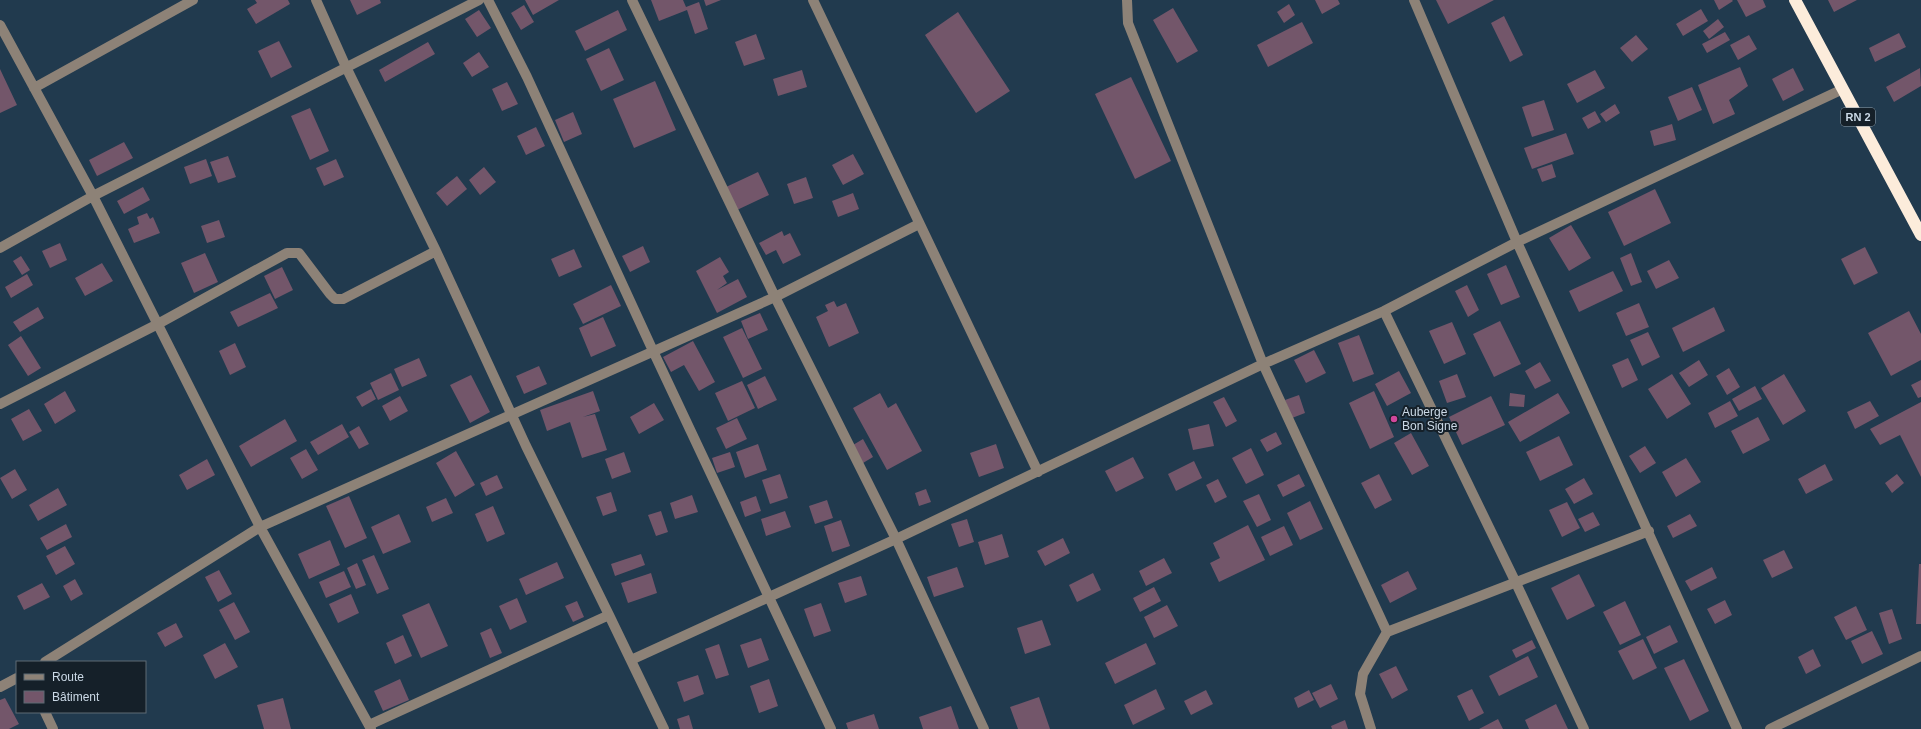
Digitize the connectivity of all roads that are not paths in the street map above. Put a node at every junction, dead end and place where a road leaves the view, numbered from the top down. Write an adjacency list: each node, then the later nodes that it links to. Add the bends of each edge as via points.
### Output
1 (193, 0): 12 (street)
2 (316, 0): 11 (street)
3 (479, 0): 11 (street)
4 (488, 0): 23 (street, via 527,78)
5 (632, 0): 20 (street)
6 (813, 0): 15 (street)
7 (1127, 0): 24 (street, via 1128,23)
8 (1414, 0): 17 (street)
9 (1795, 0): 13 (highway, RN 2)
10 (0, 25): 12 (street)
11 (346, 67): 14 (street); 19 (street)
12 (34, 88): 14 (street)
13 (1844, 89): 16 (highway, RN 2); 17 (street)
14 (93, 196): 18 (street); 22 (street)
15 (920, 224): 20 (street); 27 (street)
16 (1921, 235)
17 (1517, 242): 21 (street); 29 (street)
18 (0, 248)
19 (436, 251): 22 (street, via 343,299 335,299 330,294 298,253 287,254); 26 (street)
20 (775, 297): 23 (street); 30 (street)
21 (1384, 311): 24 (street); 31 (street)
22 (156, 325): 25 (street); 28 (street)
23 (654, 353): 26 (street); 32 (street)
24 (1263, 364): 27 (street); 34 (street)
25 (0, 404)
26 (511, 414): 28 (street); 33 (street)
27 (1038, 472): 30 (street)
28 (260, 528): 37 (street); 41 (street)
29 (1649, 531): 31 (street); 48 (street)
30 (896, 539): 32 (street); 45 (street)
31 (1516, 583): 34 (street); 47 (street)
32 (769, 599): 36 (street); 44 (street)
33 (609, 614): 36 (street); 41 (street)
34 (1387, 632): 46 (street, via 1362,674 1360,694)
35 (1921, 656): 49 (street)
36 (631, 660): 43 (street)
37 (47, 661)
38 (16, 679): 39 (street)
39 (0, 688)
40 (45, 713): 42 (street)
41 (370, 727)
42 (53, 729)
43 (664, 729)
44 (830, 729)
45 (984, 729)
46 (1371, 729)
47 (1584, 729)
48 (1737, 729)
49 (1770, 729)

